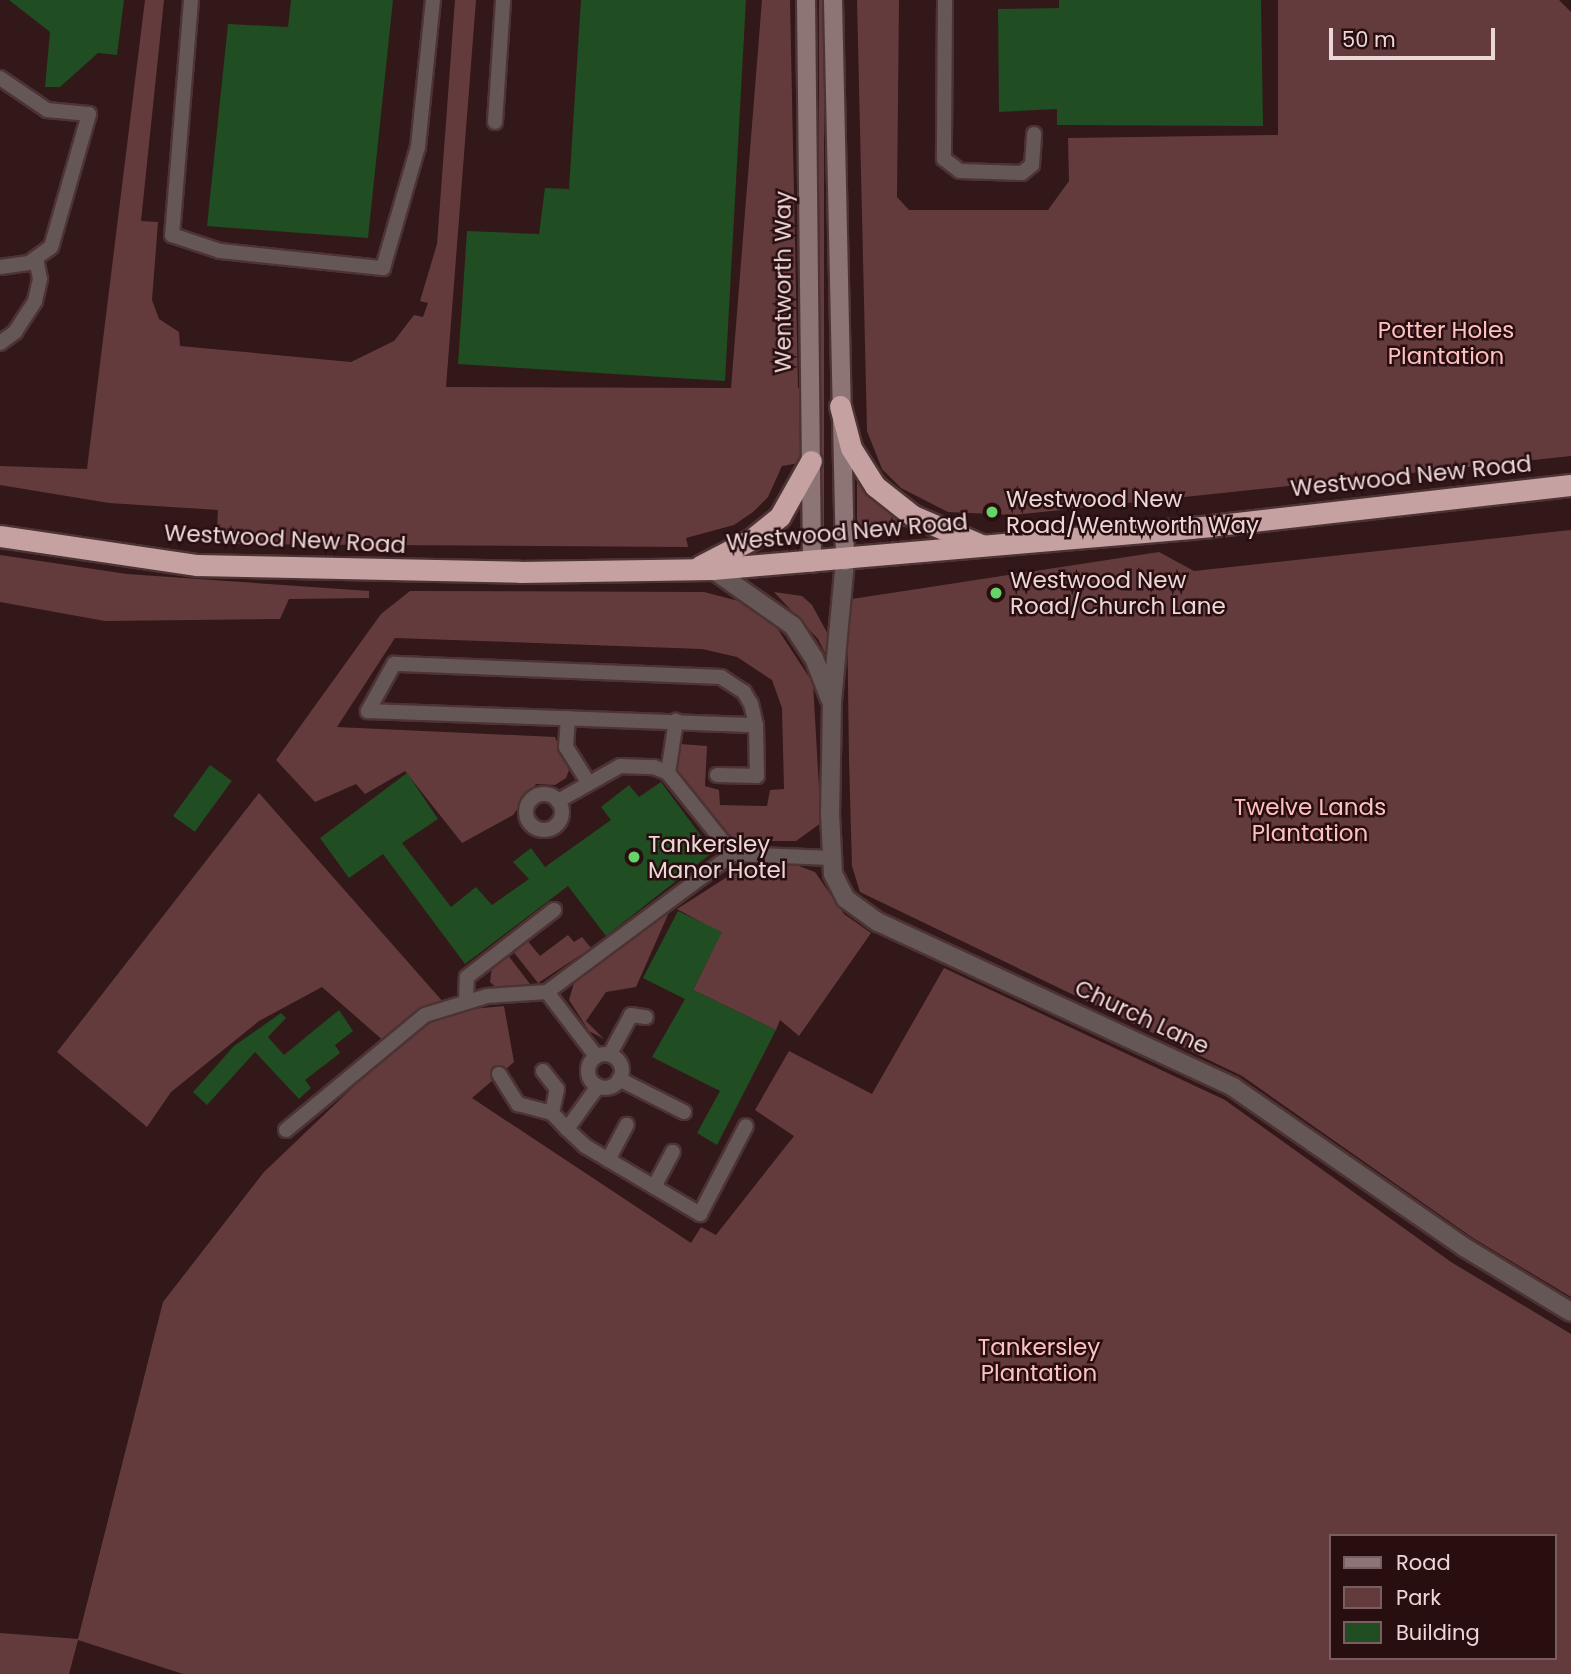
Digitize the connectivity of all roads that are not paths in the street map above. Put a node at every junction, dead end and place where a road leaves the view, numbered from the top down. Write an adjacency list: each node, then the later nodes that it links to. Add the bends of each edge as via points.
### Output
1 (191, 0): 2 (lane, via 172,235 220,251 383,268 418,148)
2 (433, 0)
3 (503, 0): 8 (lane)
4 (806, 0): 14 (street, Wentworth Way)
5 (833, 0): 13 (street)
6 (945, 0): 9 (lane, via 944,159 960,171 1022,173 1032,165)
7 (0, 78): 10 (lane, via 47,110 89,114 57,233)
8 (495, 122)
9 (1034, 134)
10 (36, 258): 11 (lane); 12 (lane, via 40,279 35,301 15,332)
11 (0, 267)
12 (0, 343)
13 (840, 406): 17 (highway, via 851,448 875,486 913,516); 18 (street)
14 (811, 461): 19 (street, Wentworth Way); 20 (highway, via 790,501 765,530)
15 (1571, 485): 17 (highway, Westwood New Road)
16 (0, 536): 20 (highway, Westwood New Road, via 197,565 520,572)
17 (986, 547): 18 (highway, Westwood New Road)
18 (845, 561): 19 (highway, Westwood New Road); 21 (street, Church Lane)
19 (812, 563): 20 (highway, Westwood New Road)
20 (704, 569): 21 (street, Church Lane, via 793,626 814,658)
21 (832, 702): 30 (street, Church Lane)
22 (568, 718): 23 (lane); 24 (lane, via 368,711 394,664 721,677 744,692); 27 (lane, via 566,747)
23 (676, 721): 24 (lane); 25 (lane)
24 (756, 725): 26 (lane, via 757,776)
25 (668, 774): 27 (lane, via 654,767 620,766); 29 (lane)
26 (717, 775)
27 (587, 782): 28 (lane)
28 (558, 801)
29 (733, 854): 30 (lane); 32 (lane)
30 (831, 858): 49 (street, Church Lane, via 846,899 878,922 1233,1087 1464,1247)
31 (554, 910): 33 (lane, via 467,977)
32 (547, 992): 33 (lane); 35 (lane)
33 (466, 1000): 44 (lane, via 425,1015 391,1039)
34 (646, 1017): 35 (lane, via 631,1015)
35 (603, 1055): 38 (lane, via 619,1062); 39 (lane, via 588,1072)
36 (543, 1071): 40 (lane, via 556,1089 550,1101)
37 (499, 1074): 40 (lane, via 518,1104)
38 (619, 1079): 39 (lane, via 610,1087); 41 (lane)
39 (598, 1086): 45 (lane)
40 (552, 1112): 45 (lane)
41 (684, 1112)
42 (627, 1125): 47 (lane)
43 (746, 1126): 48 (lane, via 700,1214)
44 (286, 1129)
45 (568, 1129): 47 (lane)
46 (673, 1152): 48 (lane)
47 (608, 1160): 48 (lane)
48 (654, 1187)
49 (1571, 1312)

